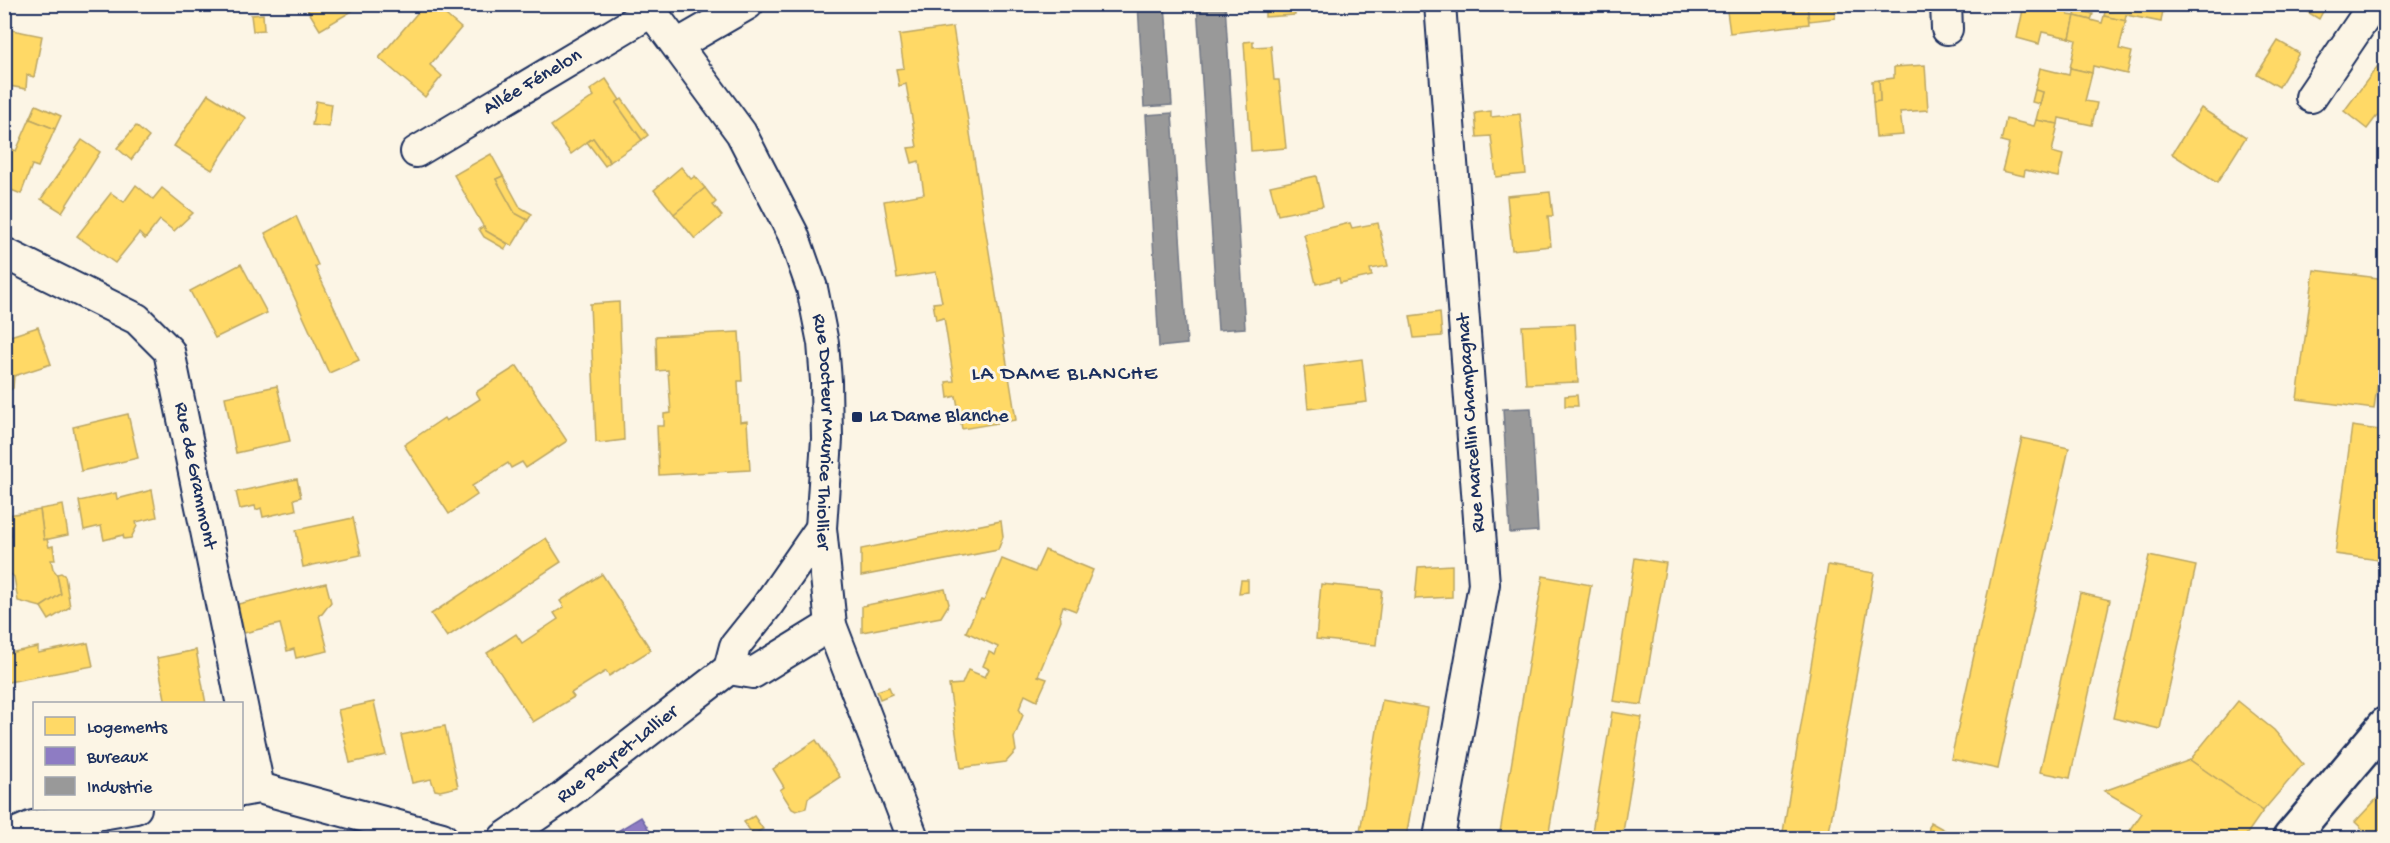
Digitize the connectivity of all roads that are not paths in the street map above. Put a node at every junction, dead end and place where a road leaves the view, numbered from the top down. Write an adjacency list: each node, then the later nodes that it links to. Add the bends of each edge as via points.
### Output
1 (748, 4): 5 (street)
2 (1440, 4): 21 (street, Rue Marcellin Champagnat, via 1484,584)
3 (2374, 4): 6 (street)
4 (648, 8): 5 (street, Rue Docteur Maurice Thiollier); 7 (street, Allée Fénelon)
5 (677, 45): 9 (street, Rue Docteur Maurice Thiollier, via 741,133 793,234 812,288 826,381)
6 (2311, 97)
7 (416, 152)
8 (4, 253): 12 (street, Rue de Grammont, via 137,319 169,351)
9 (821, 528): 10 (street, Rue Docteur Maurice Thiollier); 11 (street, via 735,646)
10 (831, 625): 11 (street, via 753,673); 20 (street, Rue Docteur Maurice Thiollier)
11 (729, 669): 19 (street, Rue Peyret-Lallier)
12 (234, 702)
13 (2385, 724): 22 (street)
14 (243, 752): 15 (street, Rue de Grammont)
15 (250, 790): 18 (street)
16 (125, 810): 17 (street, via 33,826)
17 (5, 838)
18 (442, 838)
19 (504, 838)
20 (913, 838)
21 (1438, 838)
22 (2290, 838)

